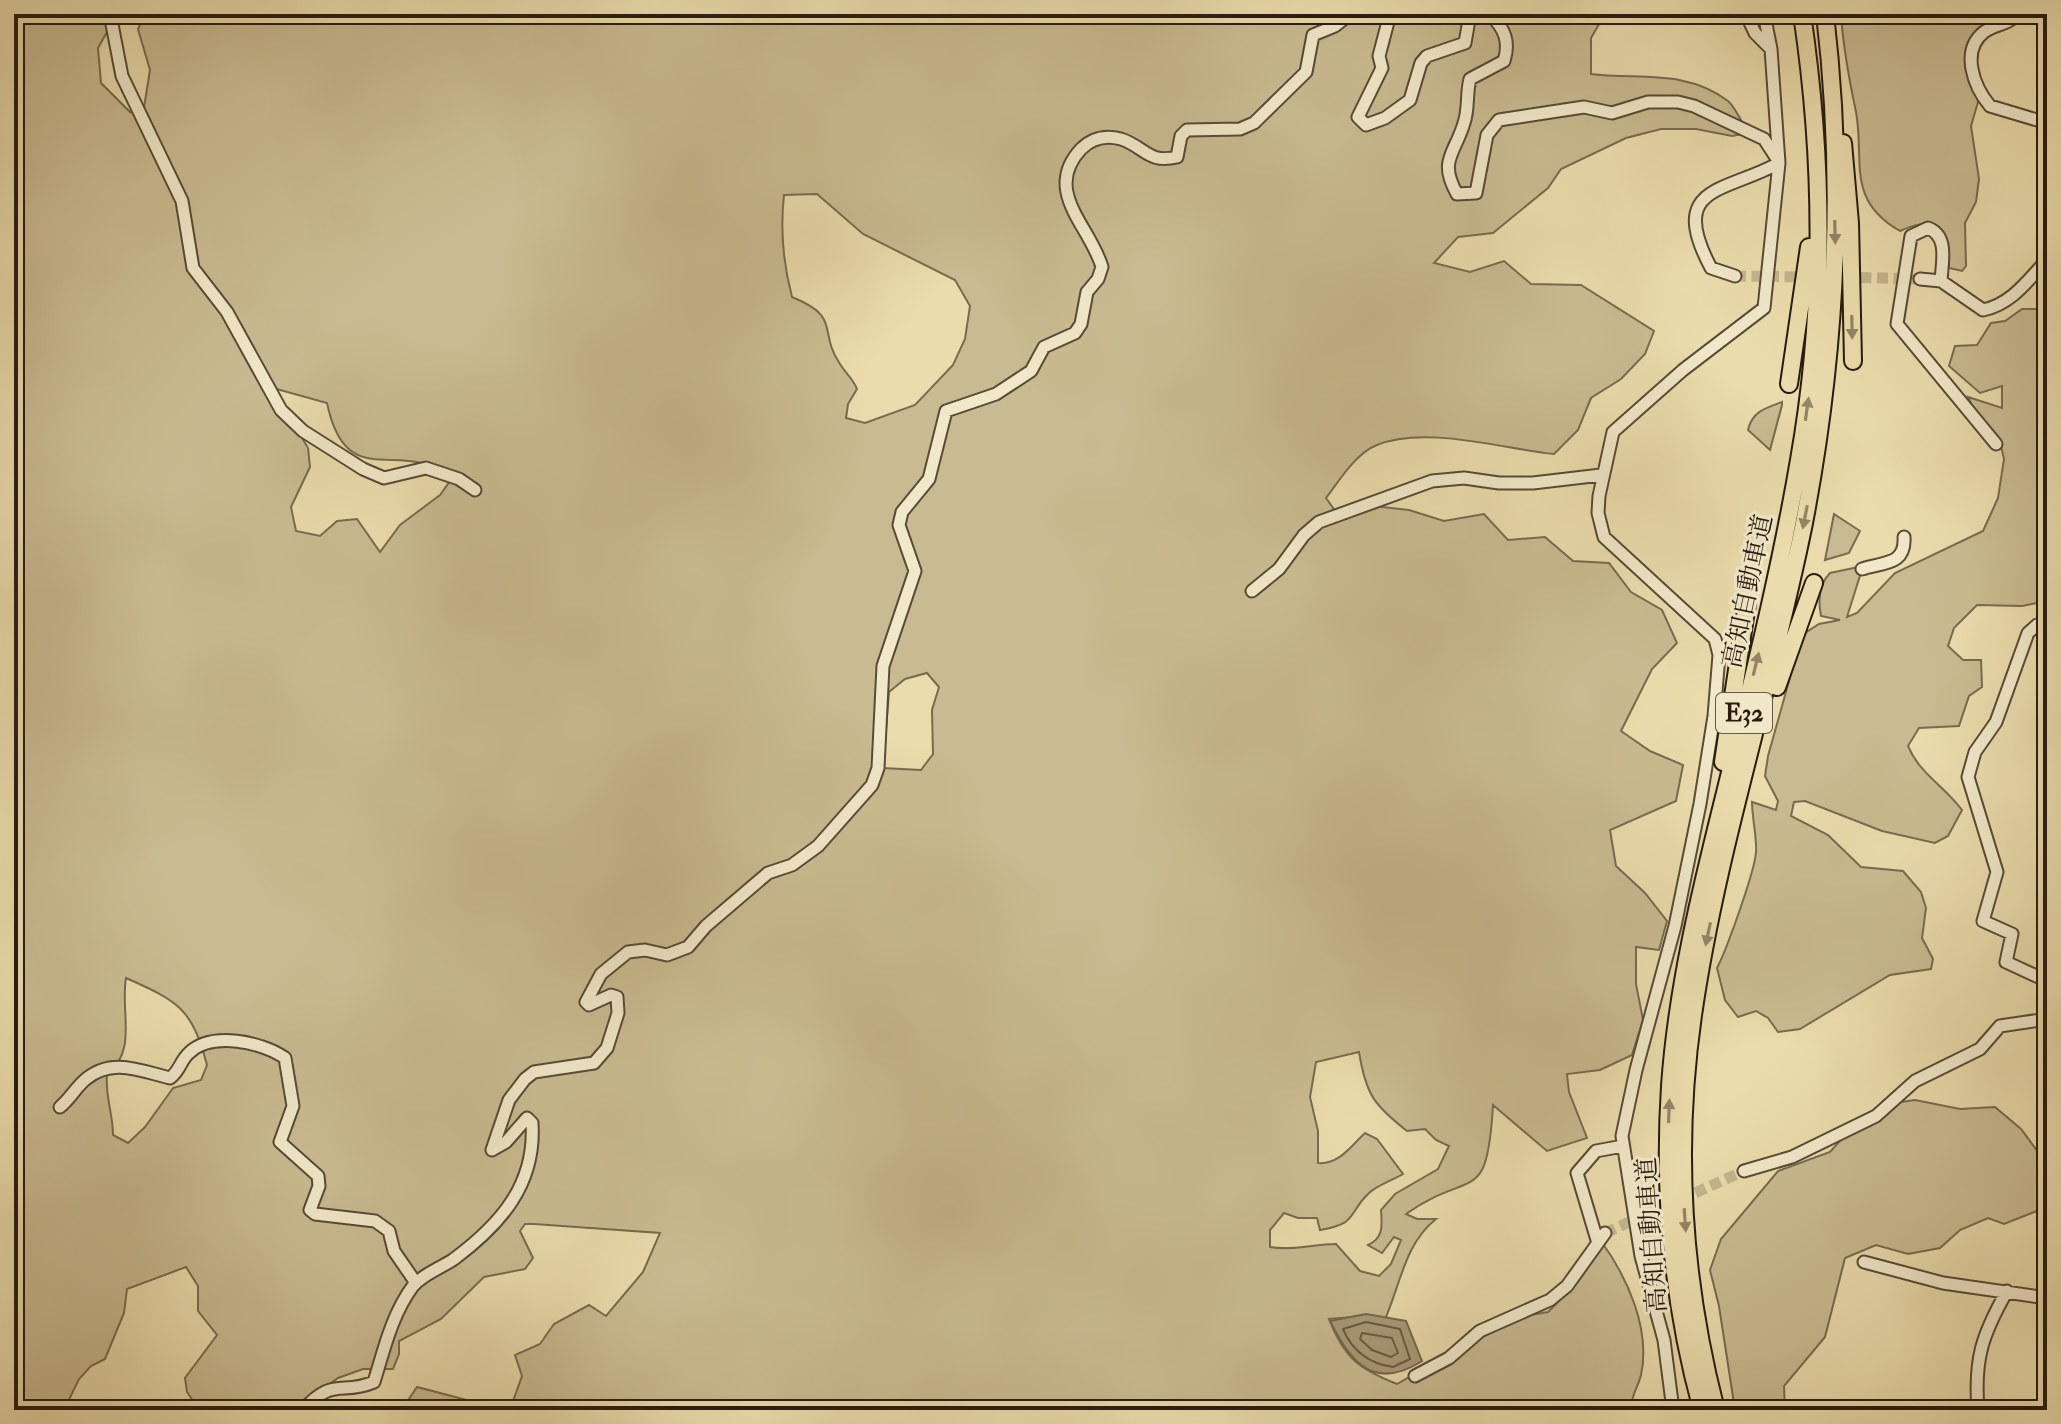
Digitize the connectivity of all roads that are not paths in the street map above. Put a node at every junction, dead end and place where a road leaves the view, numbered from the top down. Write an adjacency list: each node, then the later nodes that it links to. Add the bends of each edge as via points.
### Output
1 (110, 14): 24 (street, via 122,76 182,201 193,268 227,312 281,410 303,431 384,478 426,468)
2 (1350, 14): 38 (street, via 1313,35 1306,72 1254,123 1240,129 1187,130 1177,157 1166,160 1126,141 1097,138 1069,166 1066,194 1102,267 1087,292 1081,324 1067,338 1044,347 1031,371 996,394 946,411 929,479 902,512 899,525 915,571 883,666 878,768 872,785 818,846 792,865 768,873 688,947 667,955 628,952 610,963 586,1002 617,997 618,1013 607,1048 594,1063 534,1072 509,1100 491,1147 506,1142 527,1118 532,1123 525,1182 511,1207 489,1230)
3 (1390, 14): 4 (street, via 1379,56 1382,68 1358,117 1366,125 1410,100 1427,56 1465,43)
4 (1470, 14)
5 (1490, 14): 15 (street, via 1504,30 1508,49 1504,61 1470,79 1463,127 1447,169 1457,194 1476,193 1487,135 1499,120 1584,107 1612,113 1660,100 1694,106 1764,139)
6 (1746, 14): 11 (street)
7 (1764, 14): 11 (street)
8 (1802, 14): 13 (highway, 高知自動車道 / E32)
9 (1825, 14): 12 (highway, 高知自動車道 / E32)
10 (2017, 14): 14 (street, via 1978,38 1971,61 1974,81 1990,106)
11 (1771, 49): 15 (street)
12 (1830, 55): 20 (highway, one-way to 20, via 1849,210); 31 (highway, 高知自動車道 / E32, one-way to 31, via 1835,248 1826,390 1790,588)
13 (1810, 71): 21 (highway, via 1809,246); 31 (highway, 高知自動車道 / E32, one-way to 13, via 1775,586 1810,388 1819,245)
14 (2047, 123)
15 (1779, 163): 17 (street, via 1748,180 1716,187 1701,202 1695,221 1700,248 1711,268); 23 (street, via 1764,308 1613,432)
16 (2047, 260): 19 (street, via 2022,289 1983,310)
17 (1735, 276)
18 (1920, 279): 19 (street)
19 (1941, 281): 22 (street, via 1942,240 1928,228 1911,236 1897,324)
20 (1853, 361)
21 (1789, 384)
22 (1996, 444)
23 (1601, 475): 28 (street, via 1533,483 1432,481 1319,522 1279,569); 35 (street, via 1598,513 1604,537 1715,639 1719,655 1700,804 1675,926 1625,1115)
24 (475, 490)
25 (1904, 537): 26 (street, via 1895,561)
26 (1862, 569)
27 (1814, 583): 31 (highway)
28 (1252, 591)
29 (1747, 604): 31 (highway)
30 (2047, 623): 32 (street, via 2028,633 1996,722 1975,752 1968,777 1997,872 1983,921 2012,934 2006,962)
31 (1709, 892): 44 (highway, 高知自動車道 / E32, one-way to 31, via 1675,1269 1668,1149 1677,1018); 45 (highway, 高知自動車道 / E32, one-way to 45, via 1692,1016 1683,1149 1689,1266)
32 (2047, 981)
33 (2047, 1019): 36 (street, via 2000,1026 1980,1049 1915,1081 1876,1116 1792,1157)
34 (60, 1107): 38 (street, via 103,1067 170,1078 199,1046 243,1040 273,1050 285,1058 293,1106 280,1142 318,1176 310,1210 375,1221 389,1231 394,1251)
35 (1623, 1146): 41 (street, via 1596,1151 1577,1173 1601,1237 1567,1286 1550,1300 1480,1331 1449,1358); 43 (street, via 1641,1256 1664,1340)
36 (1744, 1171)
37 (1864, 1262): 39 (street, via 1943,1283)
38 (416, 1283): 42 (street, via 391,1326 374,1382 327,1389)
39 (2007, 1291): 40 (street); 46 (street, via 1986,1328 1977,1360)
40 (2047, 1298)
41 (1415, 1376)
42 (303, 1410)
43 (1673, 1410)
44 (1702, 1410)
45 (1716, 1410)
46 (1978, 1410)

